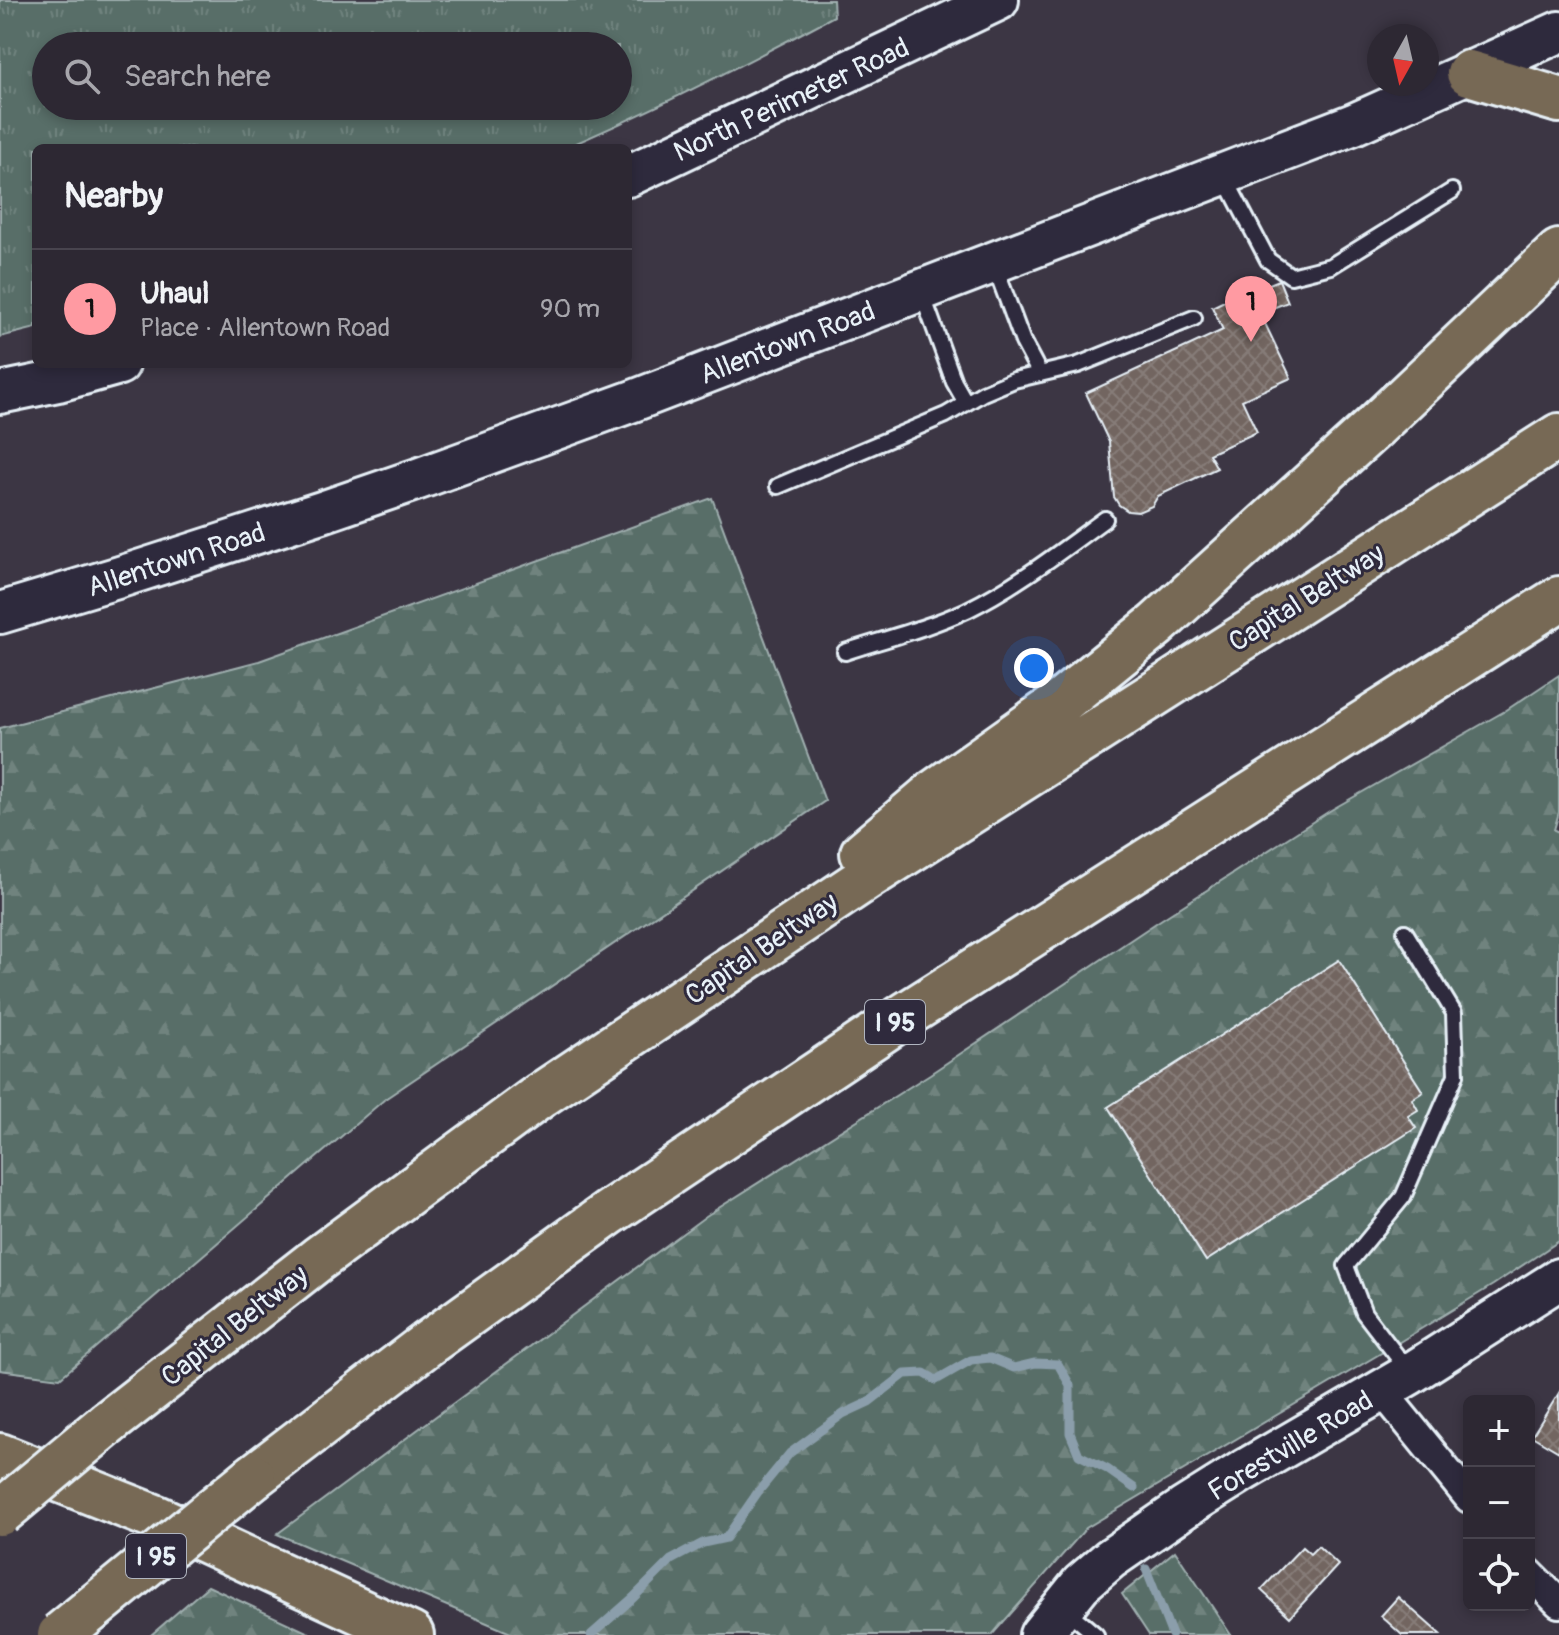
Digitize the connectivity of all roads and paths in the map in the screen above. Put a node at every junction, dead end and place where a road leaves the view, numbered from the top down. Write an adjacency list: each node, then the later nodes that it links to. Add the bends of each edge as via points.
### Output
1 (998, 0): 5 (main road, North Perimeter Road)
2 (1559, 32): 3 (main road, Allentown Road)
3 (1469, 73): 4 (highway); 6 (main road, Allentown Road)
4 (1559, 100)
5 (632, 174)
6 (1223, 174): 7 (lane, via 1268,260 1291,276 1331,266); 9 (main road, Allentown Road)
7 (1452, 191)
8 (1559, 252): 23 (highway, via 1166,616 1055,707 935,792)
9 (993, 263): 10 (main road, Allentown Road); 13 (lane)
10 (921, 291): 15 (lane); 20 (main road, Allentown Road, via 418,479)
11 (1194, 318): 13 (lane, via 1078,365)
12 (105, 368): 14 (main road)
13 (1040, 374): 15 (lane)
14 (0, 393)
15 (966, 403): 17 (lane)
16 (1559, 436): 23 (highway, Capital Beltway)
17 (778, 486)
18 (1105, 519): 21 (lane, via 969,609)
19 (1559, 599): 32 (highway, I 95, bridge, via 907,1014 635,1196 427,1344)
20 (0, 613)
21 (845, 652)
22 (1405, 932): 25 (lane, via 1454,1013 1456,1075 1403,1197 1346,1266)
23 (721, 974): 28 (highway, Capital Beltway, bridge, via 529,1104 318,1259)
24 (1559, 1279): 25 (main road, Forestville Road)
25 (1396, 1382): 27 (street); 31 (main road, Forestville Road, via 1243,1471 1110,1559)
26 (0, 1456): 33 (highway, via 157,1518)
27 (1463, 1488)
28 (0, 1513)
29 (1535, 1579): 30 (street)
30 (1559, 1603)
31 (1051, 1621): 34 (lane)
32 (60, 1635)
33 (411, 1635)
34 (1096, 1635)

